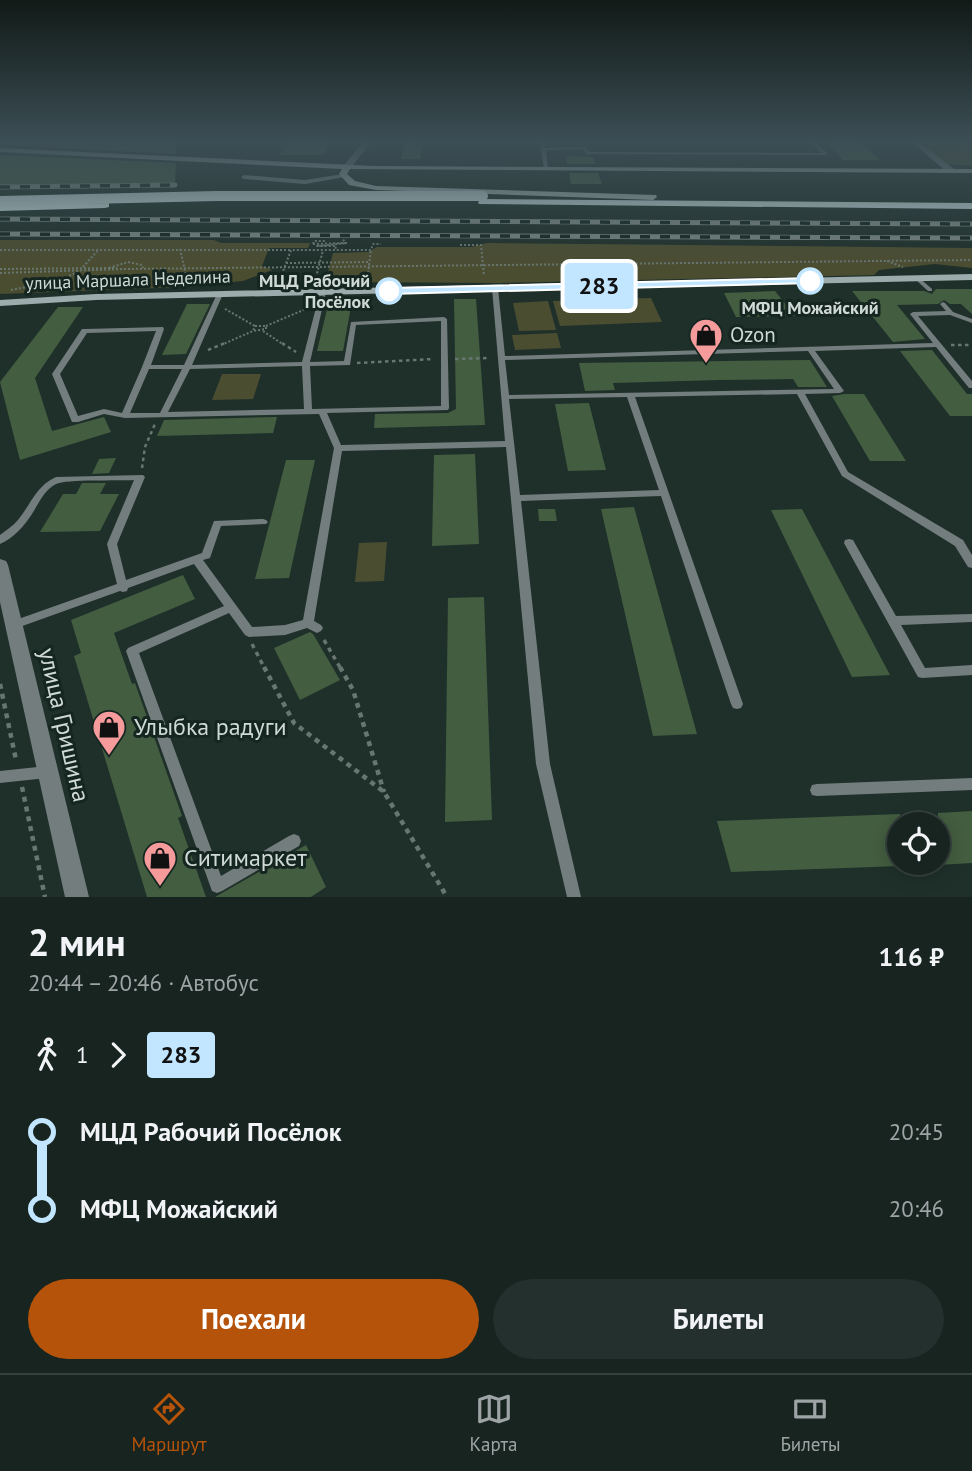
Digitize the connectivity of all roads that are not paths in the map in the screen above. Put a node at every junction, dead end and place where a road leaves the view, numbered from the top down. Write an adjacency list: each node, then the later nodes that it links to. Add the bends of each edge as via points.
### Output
1 (354, 184): 2 (street)
2 (653, 197): 3 (main road); 4 (main road)
3 (483, 199): 5 (main road, bridge, via 216,196); 6 (main road); 7 (main road)
4 (972, 199)
5 (0, 201)
6 (972, 206)
7 (0, 208)
8 (914, 274): 9 (street, улица Маршала Неделина); 10 (street, улица Маршала Неделина); 11 (lane)
9 (972, 277)
10 (495, 288): 12 (street, улица Маршала Неделина); 20 (lane)
11 (930, 290)
12 (319, 294): 13 (street, улица Маршала Неделина); 21 (lane)
13 (218, 299): 14 (street, улица Маршала Неделина, via 96,297); 24 (lane)
14 (0, 303)
15 (943, 304): 16 (lane)
16 (951, 313): 17 (lane); 18 (lane, via 912,314)
17 (972, 321)
18 (937, 345): 19 (lane); 25 (lane)
19 (810, 349): 20 (lane); 26 (lane, via 839,391)
20 (500, 358): 28 (lane)
21 (307, 361): 22 (lane); 24 (lane); 29 (lane)
22 (347, 363): 30 (lane, via 353,323 444,319 444,408)
23 (146, 367): 24 (lane); 32 (lane); 32 (lane, via 160,329 85,331 56,374 75,420 104,411)
24 (187, 367): 31 (lane)
25 (972, 386)
26 (800, 392): 27 (lane); 41 (lane, via 845,474 959,543)
27 (631, 396): 28 (lane); 35 (lane)
28 (505, 397): 33 (lane)
29 (308, 411): 30 (lane); 31 (lane)
30 (322, 411): 34 (lane)
31 (161, 415): 32 (lane)
32 (125, 416)
33 (510, 444): 34 (lane); 36 (lane)
34 (338, 448): 44 (lane, via 312,626 249,632)
35 (663, 493): 36 (lane); 49 (lane)
36 (515, 498): 56 (lane, via 543,764)
37 (263, 522): 40 (lane, via 217,523 206,555)
38 (0, 540): 43 (lane, via 22,521 50,482 140,478 112,544)
39 (849, 542): 46 (lane)
40 (196, 559): 43 (lane); 44 (lane)
41 (972, 564)
42 (0, 565): 47 (street, улица Гришина)
43 (123, 588): 47 (lane)
44 (232, 607): 54 (lane, via 132,651 217,886)
45 (972, 618): 46 (lane)
46 (893, 621): 48 (lane, via 922,673)
47 (14, 625): 50 (street, улица Гришина)
48 (972, 670)
49 (737, 704)
50 (47, 772): 51 (lane); 55 (street, улица Гришина)
51 (0, 777)
52 (972, 784): 53 (lane)
53 (817, 790)
54 (294, 841)
55 (77, 897)
56 (575, 897)

